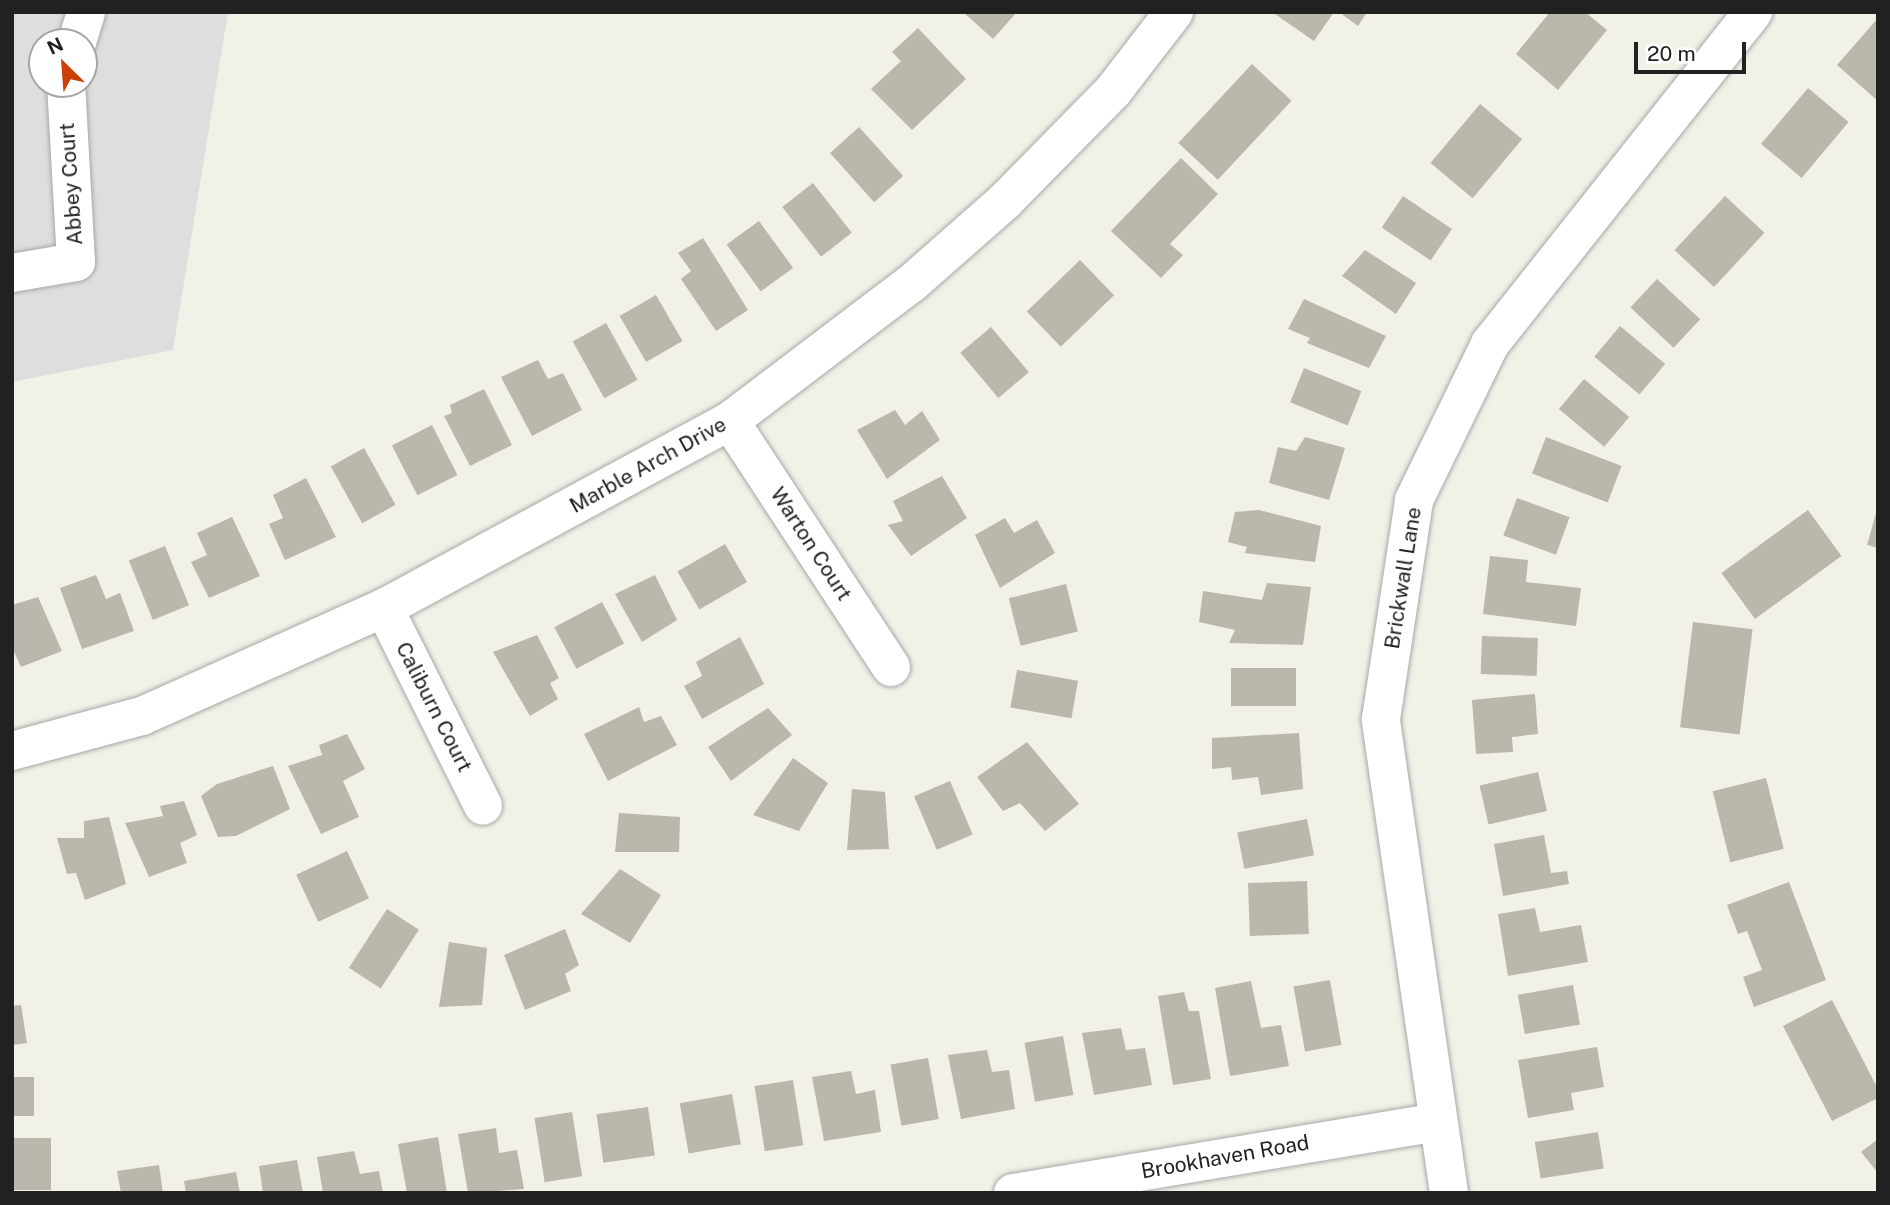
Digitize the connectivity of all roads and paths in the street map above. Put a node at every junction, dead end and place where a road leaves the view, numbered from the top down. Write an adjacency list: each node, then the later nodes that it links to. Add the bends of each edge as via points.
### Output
1 (1174, 12): 5 (street, Marble Arch Drive, via 1113,91 1006,201 912,283)
2 (1753, 12): 10 (street, Brickwall Lane, via 1490,344 1414,500 1381,719)
3 (66, 98): 4 (street, Abbey Court, via 76,262)
4 (12, 273)
5 (730, 421): 6 (street, Marble Arch Drive); 7 (street, Warton Court)
6 (384, 608): 8 (street, Marble Arch Drive, via 142,716); 9 (street, Caliburn Court)
7 (891, 667)
8 (12, 751)
9 (483, 806)
10 (1437, 1122): 11 (street, Brookhaven Road); 12 (street, Brickwall Lane)
11 (1013, 1193)
12 (1449, 1193)

